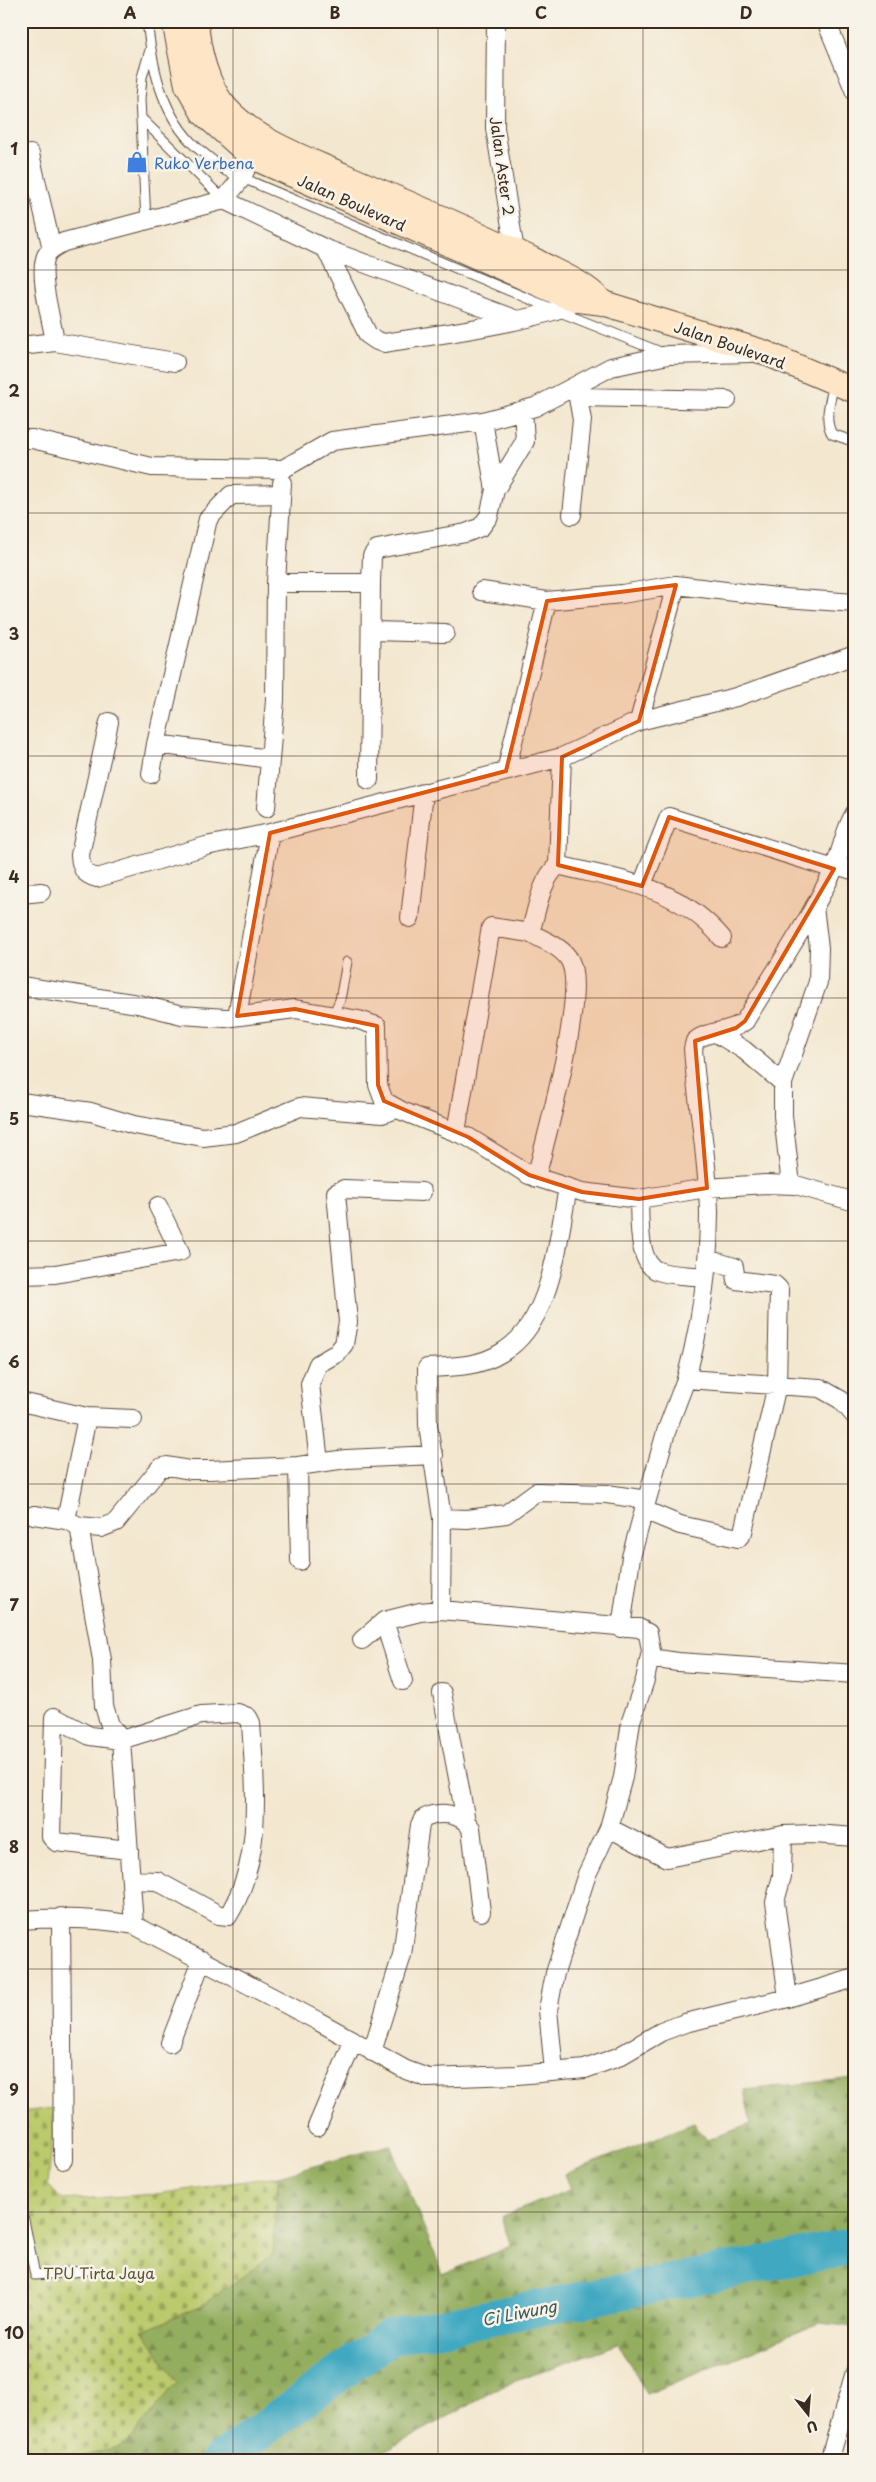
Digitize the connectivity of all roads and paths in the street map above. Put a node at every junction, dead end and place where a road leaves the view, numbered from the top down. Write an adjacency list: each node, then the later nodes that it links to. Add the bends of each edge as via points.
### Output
1 (147, 21): 6 (lane)
2 (174, 21): 10 (main road, Jalan Boulevard, via 187,85 203,113)
3 (196, 21): 16 (main road, Jalan Boulevard, via 211,85 226,109 254,132 298,155)
4 (496, 21): 16 (street, Jalan Aster 2, via 495,128)
5 (826, 21): 7 (street)
6 (150, 48): 8 (lane, via 142,77); 11 (lane, via 157,82 175,121 191,142)
7 (855, 92)
8 (142, 119): 12 (lane); 13 (lane)
9 (30, 154): 14 (street)
10 (252, 157): 11 (street); 17 (main road, Jalan Boulevard, via 561,294)
11 (241, 179): 12 (street); 18 (lane)
12 (224, 200): 13 (street); 15 (street)
13 (146, 221): 14 (street, via 64,242)
14 (52, 249): 20 (street, via 46,254 44,273)
15 (326, 249): 19 (street); 19 (street, via 368,335 377,341 386,343)
16 (515, 250): 17 (main road, Jalan Boulevard)
17 (591, 297): 18 (street); 22 (main road, Jalan Boulevard)
18 (555, 310): 19 (street); 23 (lane)
19 (518, 321)
20 (56, 342): 21 (street); 24 (street)
21 (21, 346)
22 (763, 352): 23 (street); 25 (main road, Jalan Boulevard)
23 (668, 355): 26 (street, via 611,367)
24 (175, 362)
25 (845, 386): 31 (lane, via 827,419 828,428 832,434)
26 (577, 392): 27 (street); 28 (street); 35 (street, via 582,420)
27 (727, 400)
28 (523, 410): 29 (street); 33 (street, via 525,441)
29 (482, 421): 32 (street, via 332,441); 33 (street)
30 (21, 439): 32 (street, via 152,467)
31 (855, 442)
32 (283, 469): 34 (street)
33 (495, 490): 37 (street, via 489,516 480,526 466,533 377,549 372,556)
34 (281, 494): 36 (street); 47 (street, via 231,494 208,519)
35 (572, 515)
36 (276, 583): 37 (street); 49 (street, via 275,700)
37 (371, 583): 42 (street)
38 (676, 585): 40 (street); 41 (street); 45 (street)
39 (482, 591): 40 (street)
40 (547, 601): 50 (street)
41 (855, 603)
42 (372, 631): 43 (street); 52 (street)
43 (445, 633)
44 (855, 655): 45 (street, via 736,697)
45 (639, 721): 48 (street)
46 (109, 722): 56 (street, via 80,855 81,866 88,876 97,878 206,846)
47 (156, 744): 49 (street); 51 (street)
48 (562, 757): 50 (street); 57 (street)
49 (270, 758): 54 (street)
50 (506, 771): 53 (street)
51 (151, 774)
52 (368, 780)
53 (424, 792): 56 (street); 64 (street)
54 (266, 808)
55 (855, 813): 58 (street)
56 (270, 833): 70 (street)
57 (558, 866): 60 (street); 65 (street, via 548,877)
58 (835, 867): 59 (street); 60 (street, via 668,817); 63 (street)
59 (855, 871)
60 (642, 885): 66 (street, via 682,903 705,919)
61 (41, 892): 62 (street)
62 (21, 894)
63 (814, 907): 71 (street, via 745,1020 736,1028); 72 (street, via 819,948 818,982)
64 (410, 918)
65 (530, 933): 75 (street, via 491,927); 76 (street, via 569,958 574,981 570,1038)
66 (722, 938)
67 (347, 962): 69 (lane, via 340,1000)
68 (21, 986): 70 (street, via 138,1004 182,1015)
69 (332, 1015): 70 (street, via 295,1009); 74 (street, via 377,1026 380,1094 384,1101)
70 (238, 1016)
71 (716, 1033): 72 (street, via 744,1050); 79 (street, via 700,1037 693,1049)
72 (783, 1083): 77 (street, via 783,1116)
73 (21, 1102): 74 (street, via 91,1112 134,1125 203,1137 236,1133 300,1107 382,1114)
74 (397, 1109): 75 (street)
75 (456, 1132): 76 (street)
76 (536, 1178): 78 (street)
77 (791, 1185): 79 (street); 82 (street)
78 (568, 1188): 81 (street); 92 (street, via 544,1300 520,1340 501,1354 481,1362 427,1368 426,1407)
79 (707, 1188): 81 (street); 84 (street)
80 (422, 1192): 93 (street, via 344,1190 336,1193 348,1322 344,1344 318,1364 310,1384)
81 (639, 1199): 84 (street, via 643,1254 651,1267 659,1271)
82 (855, 1202)
83 (158, 1206): 85 (street, via 180,1252 55,1274)
84 (706, 1268): 86 (street, via 699,1331); 87 (street, via 734,1267 736,1280 775,1285 779,1289)
85 (21, 1275)
86 (686, 1379): 87 (street); 95 (street, via 669,1423)
87 (776, 1385): 89 (street, via 820,1388 841,1400); 95 (street, via 742,1535 730,1538 680,1525)
88 (21, 1402): 90 (street)
89 (855, 1416)
90 (86, 1417): 91 (street); 98 (street)
91 (133, 1419)
92 (434, 1455): 93 (street); 97 (street)
93 (319, 1462): 94 (street)
94 (298, 1466): 98 (street, via 200,1470 167,1466 160,1468 116,1522 101,1528); 99 (street)
95 (646, 1505): 97 (street, via 607,1494 536,1492 506,1514 467,1519); 102 (street, via 631,1557)
96 (34, 1514): 98 (street)
97 (442, 1518): 100 (street)
98 (73, 1523): 108 (street, via 102,1660 104,1706 110,1725)
99 (300, 1561)
100 (441, 1610): 101 (street); 102 (street)
101 (384, 1621): 103 (street); 106 (street)
102 (621, 1628): 104 (street, via 639,1628 648,1633)
103 (362, 1640)
104 (650, 1658): 105 (street); 110 (street, via 631,1721 623,1777)
105 (855, 1674)
106 (402, 1681)
107 (442, 1693): 109 (street)
108 (121, 1740): 113 (street); 113 (street, via 90,1736 54,1717 51,1837 56,1842); 114 (street, via 201,1716 238,1713 248,1717 252,1723 256,1795 254,1838 243,1889 228,1916 219,1915 157,1881)
109 (466, 1820): 115 (street, via 473,1836); 124 (street, via 442,1814 430,1815 420,1825 402,1955)
110 (609, 1828): 111 (street, via 667,1858); 125 (street, via 587,1874 555,1973 548,2010)
111 (783, 1835): 112 (street); 121 (street, via 782,1876 776,1902)
112 (855, 1837)
113 (129, 1850): 114 (street)
114 (130, 1880): 118 (street)
115 (481, 1912)
116 (61, 1917): 117 (street); 118 (street, via 107,1920); 127 (street)
117 (21, 1920)
118 (134, 1926): 119 (street)
119 (202, 1960): 122 (street); 123 (street)
120 (855, 1978): 121 (street)
121 (788, 1998): 125 (street, via 685,2023 661,2032 618,2057 585,2069)
122 (353, 2042): 124 (street); 126 (street)
123 (170, 2043)
124 (372, 2052): 125 (street, via 428,2078)
125 (554, 2071)
126 (317, 2127)
127 (63, 2160)
128 (21, 2217): 129 (lane, via 35,2276)
129 (85, 2271)
130 (855, 2372): 131 (street)
131 (829, 2461)

